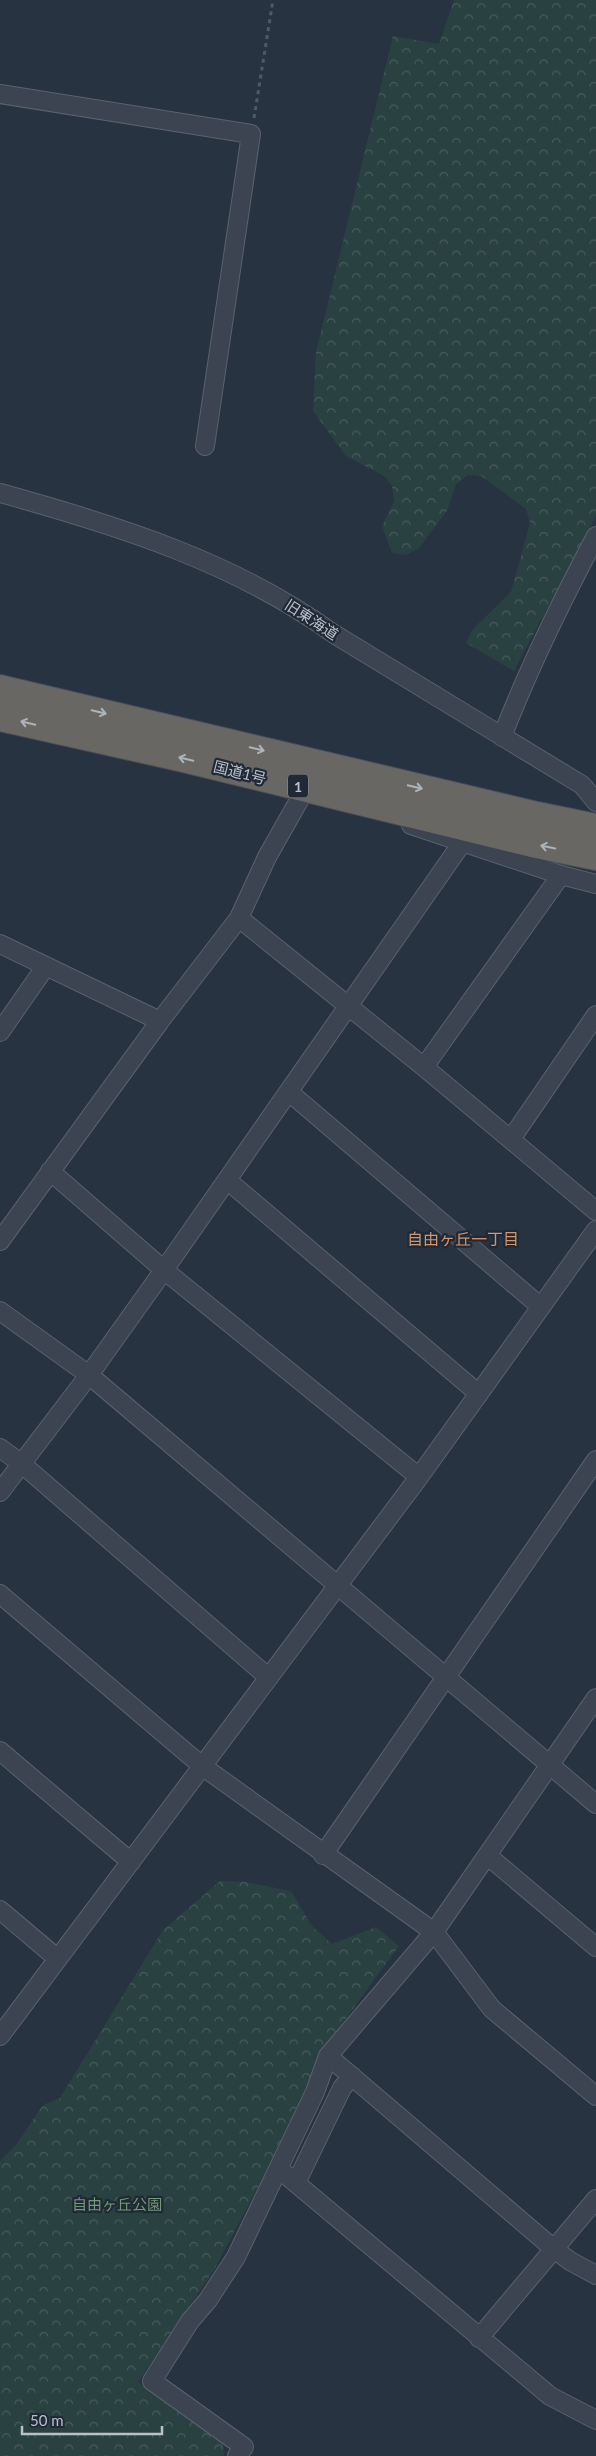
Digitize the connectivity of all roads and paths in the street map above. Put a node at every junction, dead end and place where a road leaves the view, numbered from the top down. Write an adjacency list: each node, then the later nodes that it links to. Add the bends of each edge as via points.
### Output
1 (273, 0): 3 (path)
2 (0, 94): 3 (street)
3 (251, 134): 4 (street)
4 (205, 446)
5 (0, 493): 9 (street, 旧東海道, via 93,519 242,578 304,612 334,634)
6 (596, 536): 9 (street, via 528,670)
7 (0, 689): 13 (highway, 国道1号 / 1, one-way to 13)
8 (0, 717): 10 (highway, 国道1号 / 1, one-way to 8)
9 (502, 736): 12 (street, 旧東海道, via 582,785)
10 (306, 788): 11 (highway, 国道1号 / 1); 18 (street, via 267,857)
11 (351, 800): 14 (street); 15 (highway, 国道1号 / 1, one-way to 11, via 532,844)
12 (596, 802)
13 (596, 828)
14 (462, 843): 16 (street); 21 (street)
15 (596, 856)
16 (561, 875): 17 (street); 25 (street)
17 (596, 884)
18 (239, 918): 21 (street); 23 (street)
19 (0, 944): 20 (street)
20 (46, 966): 23 (street); 24 (street)
21 (350, 1006): 25 (street); 26 (street)
22 (596, 1015): 27 (street)
23 (160, 1021): 28 (street)
24 (0, 1032)
25 (424, 1067): 27 (street)
26 (289, 1092): 29 (street); 34 (street)
27 (511, 1139): 30 (street)
28 (50, 1171): 32 (street); 33 (street)
29 (227, 1180): 33 (street); 37 (street)
30 (596, 1211)
31 (596, 1230): 34 (street)
32 (0, 1241)
33 (164, 1270): 36 (street); 41 (street)
34 (541, 1307): 37 (street)
35 (0, 1311): 36 (street)
36 (89, 1375): 40 (street); 43 (street)
37 (479, 1394): 41 (street)
38 (0, 1448): 40 (street)
39 (596, 1460): 46 (street)
40 (22, 1464): 42 (street); 45 (street)
41 (419, 1477): 43 (street)
42 (0, 1492)
43 (337, 1586): 45 (street); 46 (street)
44 (0, 1594): 50 (street)
45 (268, 1677): 50 (street)
46 (446, 1677): 49 (street); 52 (street)
47 (596, 1698): 49 (street)
48 (0, 1751): 54 (street)
49 (550, 1764): 51 (street); 53 (street)
50 (202, 1766): 52 (street); 54 (street)
51 (596, 1804)
52 (323, 1854): 56 (street)
53 (488, 1856): 56 (street); 57 (street)
54 (131, 1862): 58 (street)
55 (0, 1910): 58 (street)
56 (434, 1932): 60 (street); 62 (street, via 492,2009)
57 (596, 1947)
58 (58, 1959): 59 (street)
59 (0, 2036)
60 (328, 2056): 61 (street); 63 (street)
61 (352, 2076): 64 (street, via 342,2088); 66 (street)
62 (596, 2096)
63 (279, 2169): 64 (street); 70 (street, via 236,2257 152,2381 244,2447)
64 (296, 2183): 68 (street)
65 (596, 2199): 66 (street)
66 (554, 2249): 67 (street); 68 (street)
67 (596, 2275)
68 (480, 2338): 69 (street, via 550,2396)
69 (596, 2420)
70 (237, 2456)

